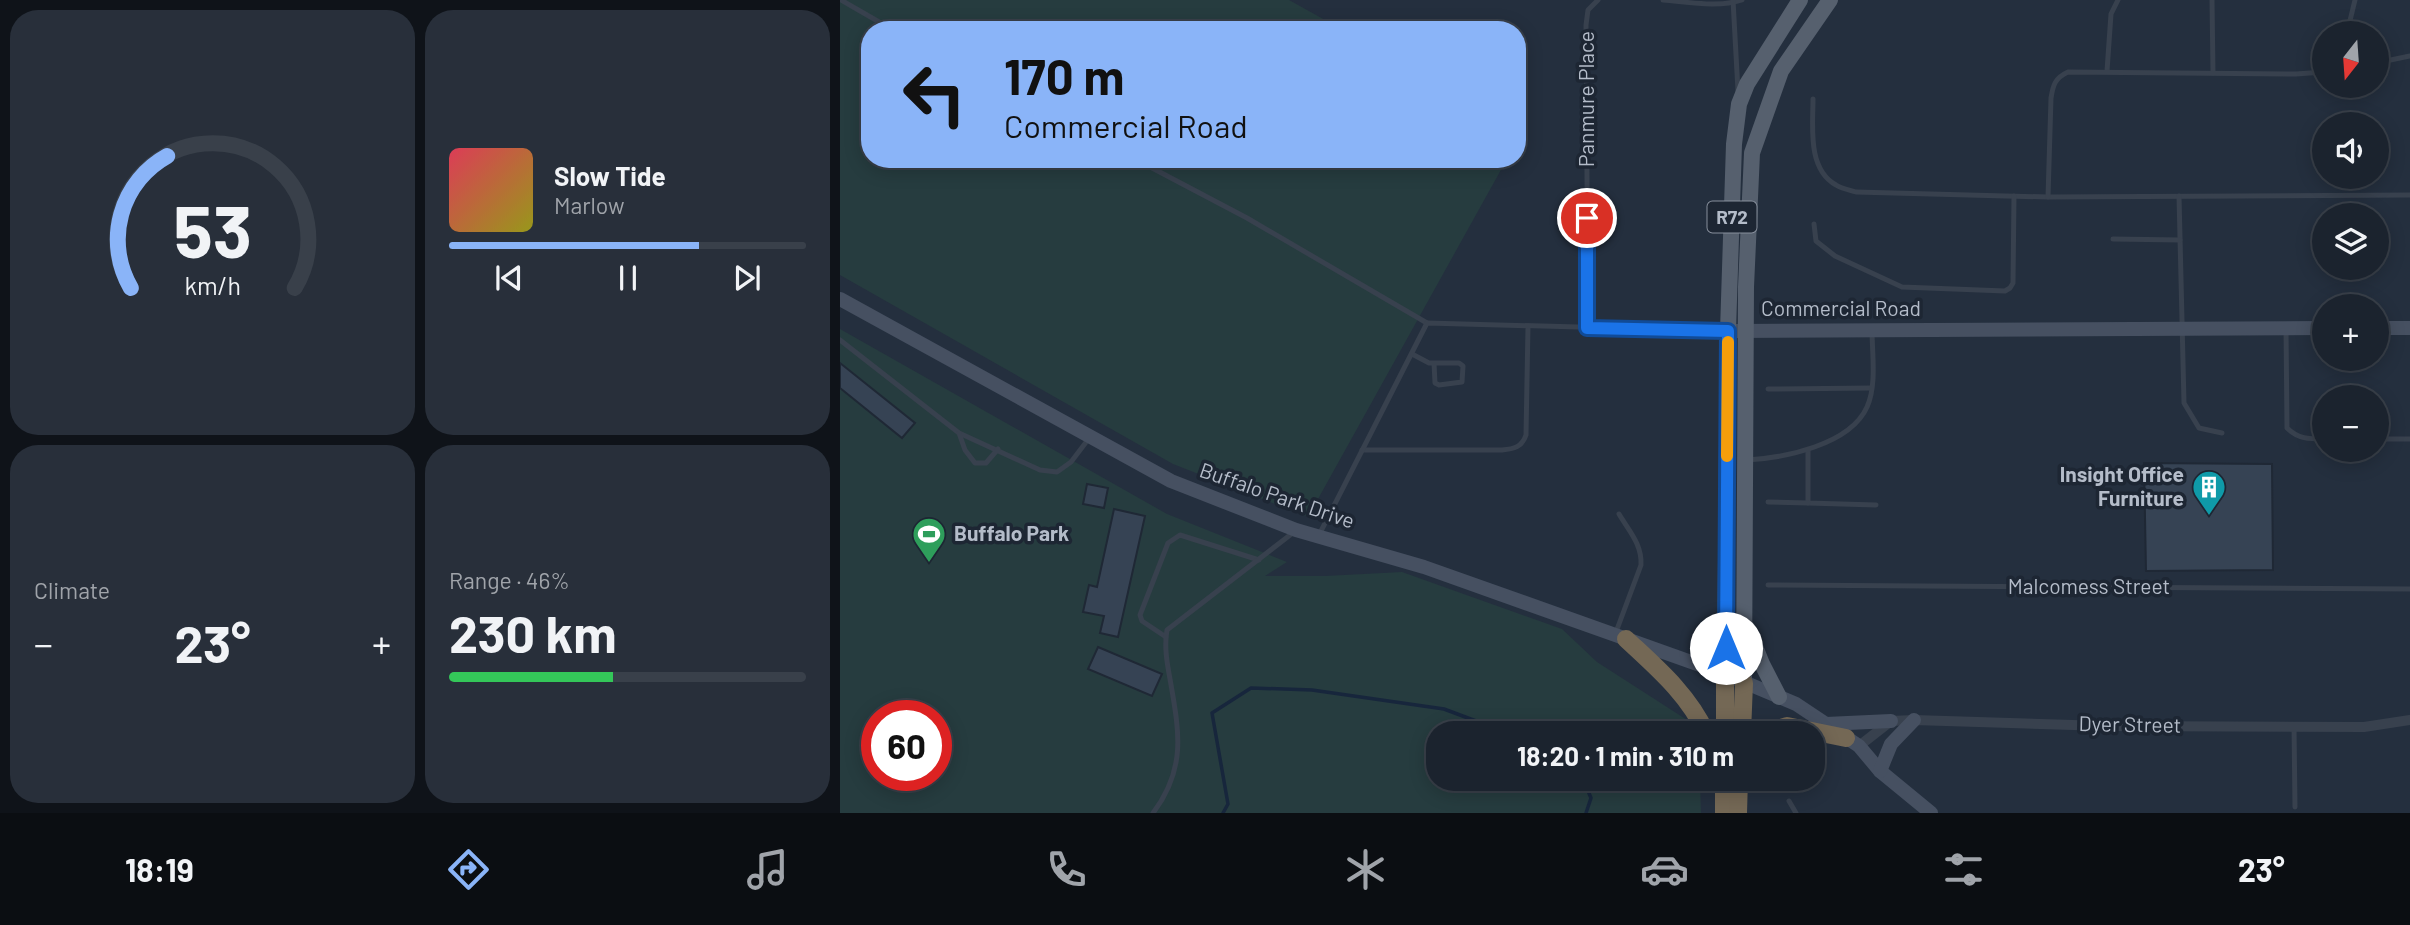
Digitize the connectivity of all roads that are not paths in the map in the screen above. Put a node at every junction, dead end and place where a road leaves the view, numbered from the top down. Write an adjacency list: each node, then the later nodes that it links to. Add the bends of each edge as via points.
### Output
1 (841, 0): 11 (lane)
2 (1598, 0): 31 (lane, Panmure Place, via 1588,10 1586,25)
3 (1663, 0): 10 (lane)
4 (1742, 0): 10 (lane)
5 (1800, 0): 19 (main road, R72)
6 (1830, 0): 39 (main road, R72, via 1781,71 1752,153)
7 (2118, 0): 15 (lane, via 2111,14)
8 (2212, 0): 16 (lane)
9 (2355, 0): 12 (lane)
10 (1733, 1): 19 (lane)
11 (877, 21)
12 (2350, 21)
13 (2410, 56): 14 (lane)
14 (2389, 60)
15 (2107, 71): 16 (lane); 24 (lane, via 2068,72 2054,83)
16 (2213, 73): 17 (lane)
17 (2312, 73)
18 (1813, 99): 22 (lane, via 1816,158 1837,186 1856,192)
19 (1739, 104): 38 (main road, R72)
20 (1152, 168): 29 (lane)
21 (2410, 195): 23 (lane)
22 (2014, 196): 24 (lane); 25 (lane, via 2013,284 2005,291 1902,287 1835,256 1816,241)
23 (2179, 196): 24 (lane); 27 (lane)
24 (2048, 197)
25 (1814, 224)
26 (2113, 239): 27 (lane)
27 (2180, 240): 37 (lane)
28 (840, 299): 47 (street, Buffalo Park Drive)
29 (1427, 323): 30 (lane, Commercial Road); 41 (lane)
30 (1528, 326): 31 (lane, Commercial Road); 52 (lane, via 1526,435 1521,445 1502,450)
31 (1587, 328): 38 (lane, Commercial Road)
32 (2286, 328): 33 (street, Commercial Road); 37 (street, Commercial Road); 48 (lane, via 2287,428 2294,435)
33 (2312, 328)
34 (2389, 328): 35 (street)
35 (2410, 328)
36 (1872, 330): 37 (street, Commercial Road); 39 (street, Commercial Road); 43 (lane)
37 (2182, 330): 46 (lane, via 2184,403 2199,428)
38 (1728, 331): 39 (street, Commercial Road); 67 (main road, R72)
39 (1747, 331): 54 (main road, R72)
40 (840, 340): 45 (lane)
41 (1412, 354): 42 (lane); 52 (lane)
42 (1434, 363): 42 (lane, via 1462,364 1462,383 1437,384)
43 (1871, 388): 44 (lane); 53 (lane, via 1862,416 1847,430)
44 (1768, 389)
45 (959, 433): 51 (lane); 51 (lane, via 975,463 986,463)
46 (2222, 433)
47 (1090, 437): 51 (lane, via 1057,472 1040,470); 59 (street, Buffalo Park Drive, via 1171,481)
48 (2312, 439)
49 (2389, 439): 50 (lane)
50 (2410, 439)
51 (999, 449)
52 (1362, 450): 60 (lane)
53 (1808, 450): 54 (lane); 56 (lane)
54 (1746, 460): 64 (main road, R72)
55 (1768, 502): 56 (lane)
56 (1808, 503): 57 (lane)
57 (1876, 505)
58 (1619, 514): 65 (lane, via 1642,554)
59 (1296, 530): 60 (street, Buffalo Park Drive); 61 (lane)
60 (1319, 535): 65 (street, Buffalo Park Drive)
61 (1259, 560): 66 (lane, via 1167,630); 66 (lane, via 1174,537 1140,615)
62 (1768, 585): 63 (lane, Malcomess Street)
63 (2410, 589)
64 (1746, 623): 68 (main road, R72); 69 (main road)
65 (1621, 637): 67 (street, Buffalo Park Drive); 72 (highway, via 1681,692)
66 (1166, 638): 85 (lane, via 1179,748 1175,774)
67 (1726, 674): 68 (street, Buffalo Park Drive); 73 (highway, R72)
68 (1744, 683): 69 (street, Buffalo Park Drive); 74 (highway, R72)
69 (1779, 696): 76 (street, Buffalo Park Drive)
70 (1914, 720): 75 (street, Dyer Street); 77 (street, Dyer Street); 80 (street, via 1891,744)
71 (2410, 720): 77 (street, Dyer Street, via 2364,727)
72 (1701, 721)
73 (1725, 721)
74 (1742, 721)
75 (1891, 721): 76 (street); 79 (street)
76 (1826, 724): 79 (street, Buffalo Park Drive)
77 (2294, 726): 84 (lane)
78 (1825, 735): 79 (highway)
79 (1852, 742): 80 (street, Buffalo Park Drive)
80 (1880, 771): 89 (street, Buffalo Park Drive)
81 (1724, 791): 86 (highway)
82 (1739, 791): 87 (highway)
83 (1789, 801): 88 (lane)
84 (2295, 807)
85 (1153, 813)
86 (1724, 813)
87 (1738, 813)
88 (1796, 813)
89 (1931, 813)

